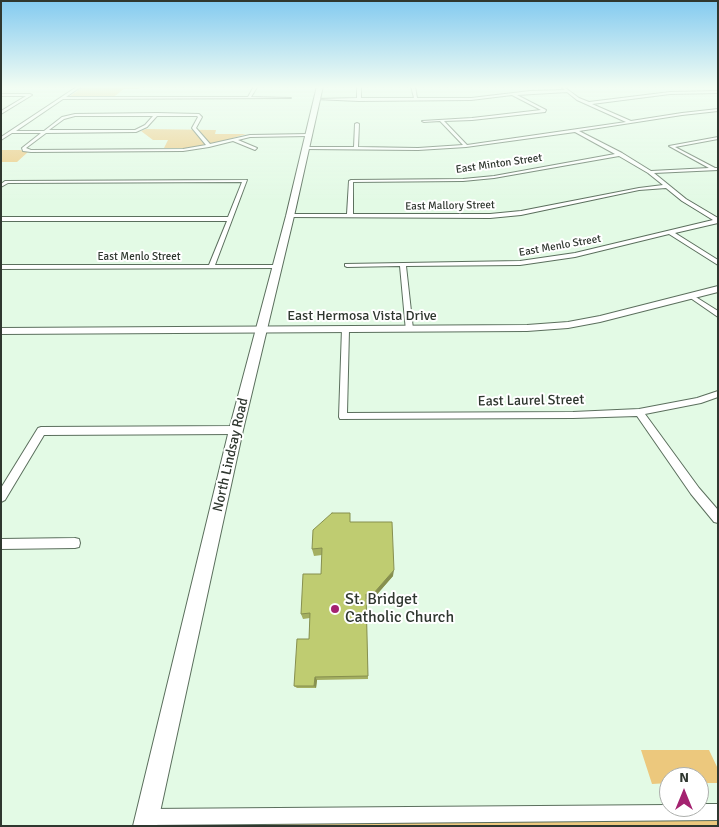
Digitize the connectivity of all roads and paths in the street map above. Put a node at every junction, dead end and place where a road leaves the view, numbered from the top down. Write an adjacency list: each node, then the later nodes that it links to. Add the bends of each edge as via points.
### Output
1 (357, 124): 20 (street)
2 (23, 125): 11 (street)
3 (55, 125): 9 (street)
4 (147, 125): 9 (street, via 136,131)
5 (196, 125): 16 (street, via 194,128)
6 (311, 125): 12 (main road, North Lindsay Road)
7 (445, 125): 17 (street)
8 (615, 125): 10 (street)
9 (46, 131): 11 (street); 16 (street, via 25,150 168,150)
10 (576, 131): 17 (street); 21 (street)
11 (12, 132): 14 (street)
12 (309, 136): 15 (street); 18 (main road, North Lindsay Road)
13 (718, 138): 22 (street, via 670,146)
14 (1, 139)
15 (234, 140): 16 (street); 19 (street)
16 (210, 146)
17 (466, 146): 20 (street)
18 (306, 148): 20 (street); 27 (main road, North Lindsay Road)
19 (256, 149)
20 (356, 149)
21 (620, 154): 23 (street); 28 (street, East Minton Street, via 494,177 351,181)
22 (716, 170): 23 (street)
23 (650, 172): 26 (street)
24 (245, 181): 25 (street, via 7,182); 30 (street)
25 (1, 186)
26 (667, 186): 28 (street, East Mallory Street, via 490,216); 31 (street)
27 (290, 216): 28 (street, East Mallory Street); 37 (main road, North Lindsay Road)
28 (350, 216)
29 (1, 219): 30 (street)
30 (230, 219): 36 (street)
31 (718, 221): 32 (street, East Menlo Street)
32 (669, 232): 33 (street); 35 (street, East Menlo Street, via 538,261)
33 (718, 263)
34 (347, 265): 35 (street, East Menlo Street)
35 (403, 265): 42 (street)
36 (212, 266): 37 (street, East Menlo Street); 38 (street, East Menlo Street)
37 (278, 266): 43 (main road, North Lindsay Road)
38 (1, 267)
39 (718, 288): 40 (street, East Hermosa Vista Drive)
40 (691, 296): 41 (street); 42 (street, East Hermosa Vista Drive, via 568,324 527,328)
41 (718, 315)
42 (409, 329): 44 (street, East Hermosa Vista Drive)
43 (262, 330): 44 (street, East Hermosa Vista Drive); 45 (street, East Hermosa Vista Drive); 48 (main road, North Lindsay Road)
44 (345, 330): 47 (street, East Laurel Street, via 343,417)
45 (1, 331)
46 (718, 394): 47 (street, East Laurel Street, via 669,408)
47 (639, 412): 50 (street)
48 (236, 430): 49 (street, via 41,431); 54 (main road, North Lindsay Road)
49 (1, 497)
50 (718, 518)
51 (75, 543): 52 (street)
52 (1, 544)
53 (718, 812): 54 (street)
54 (146, 821)

